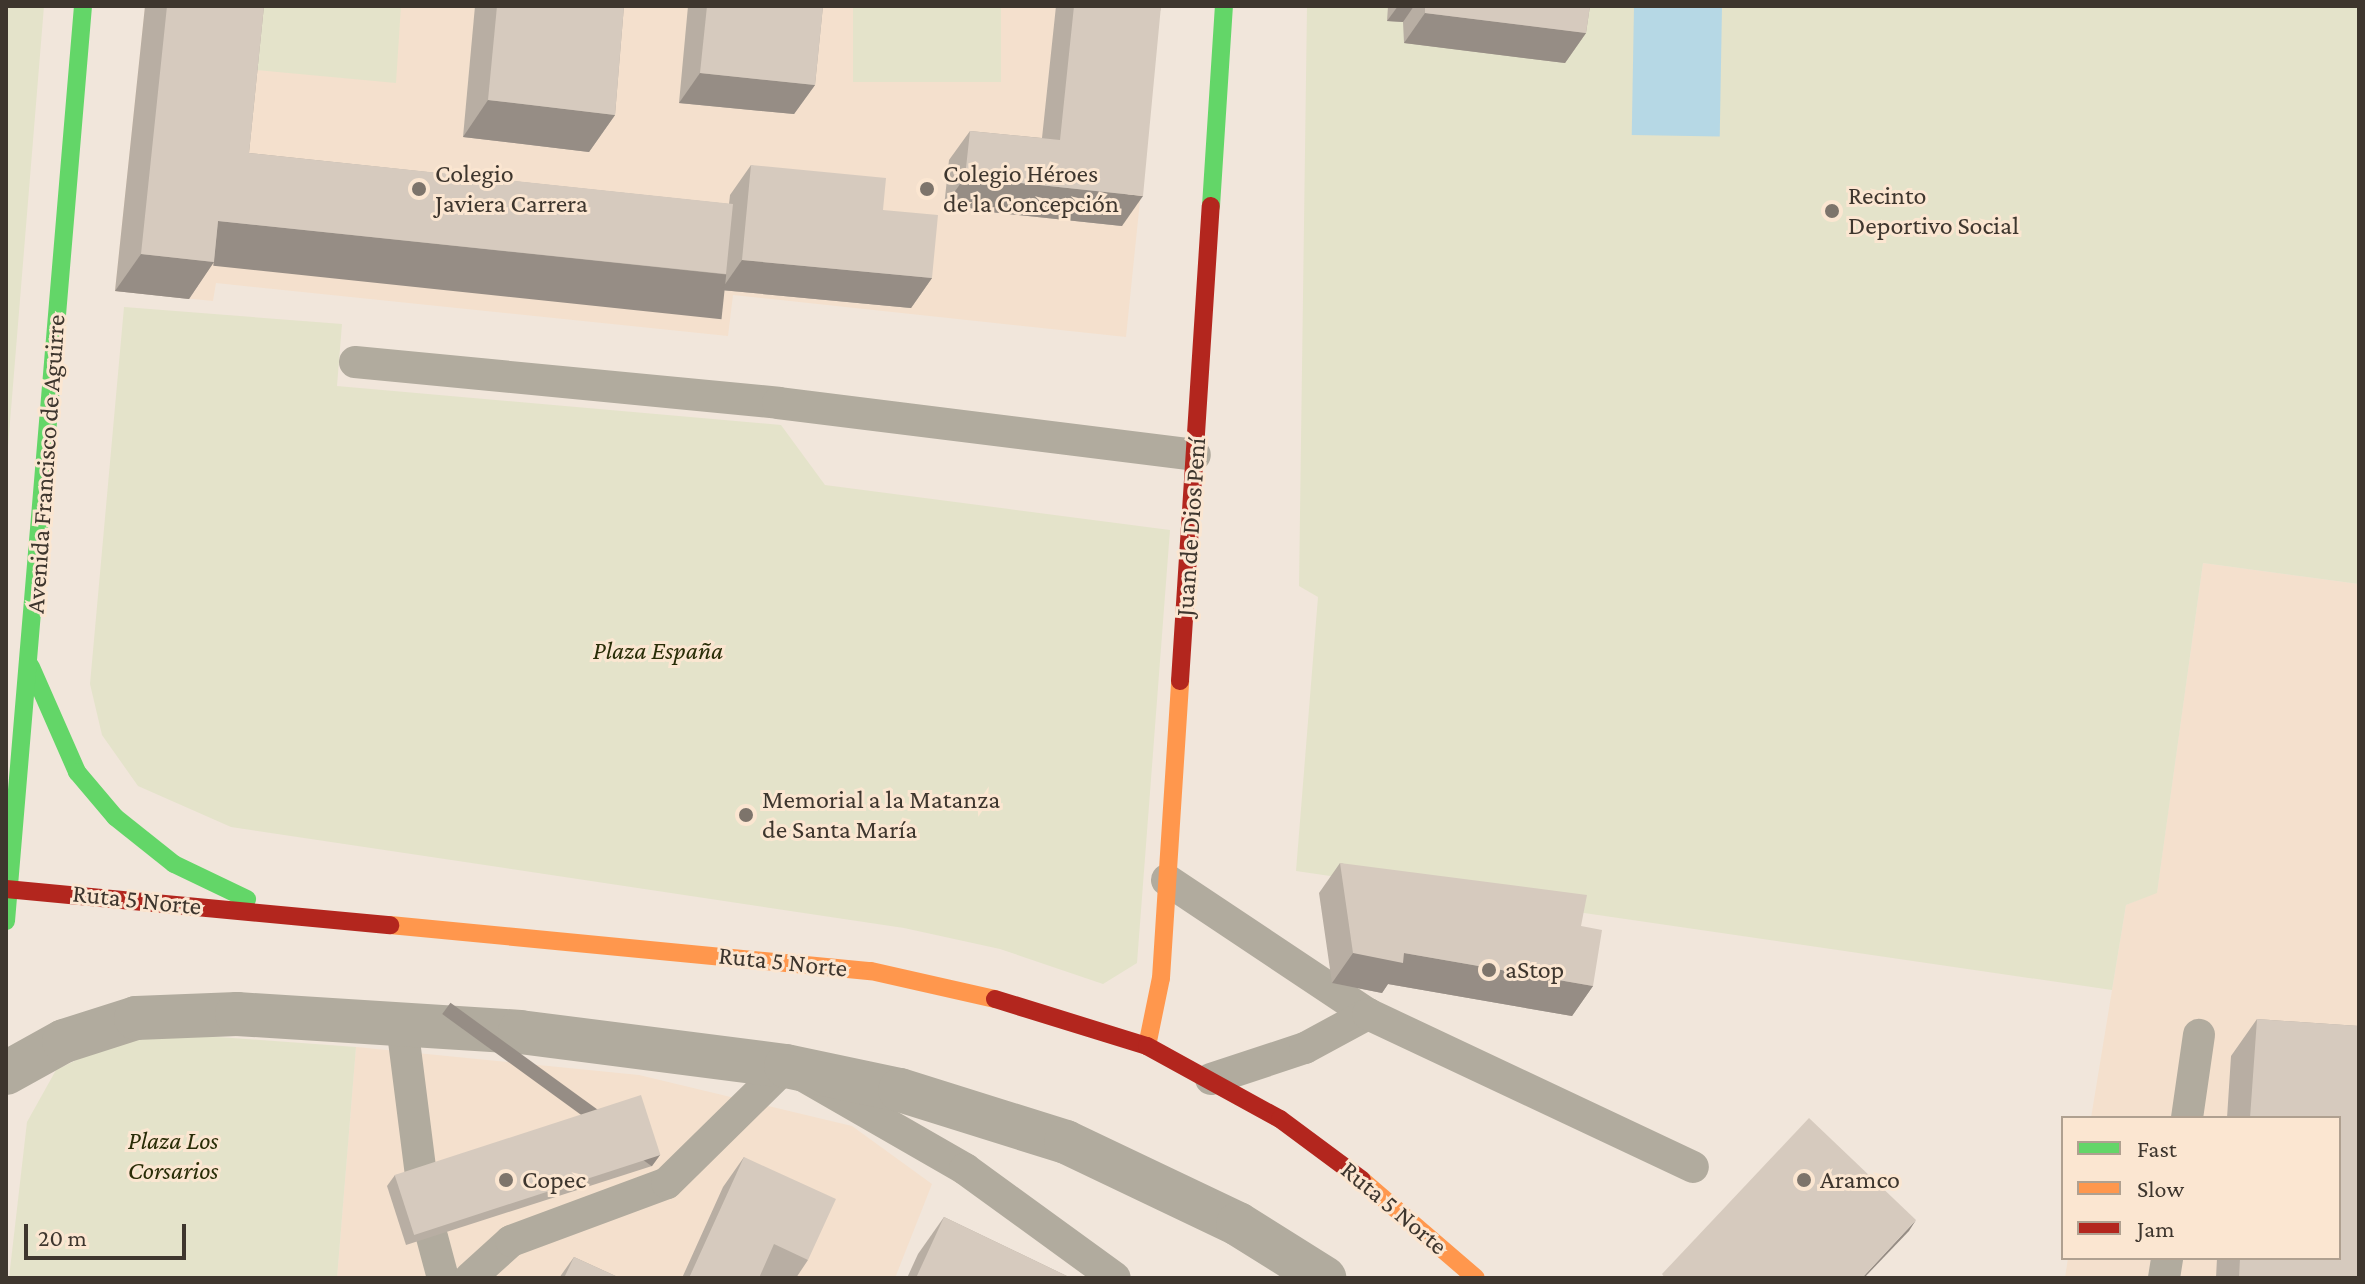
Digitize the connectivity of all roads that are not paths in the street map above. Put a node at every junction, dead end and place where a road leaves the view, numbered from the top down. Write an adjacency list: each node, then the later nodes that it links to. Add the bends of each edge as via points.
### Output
1 (83, 6): 5 (main road, Avenida Francisco de Aguirre)
2 (1224, 6): 4 (main road, Juan de Dios Pení)
3 (355, 362): 4 (lane, via 778,403)
4 (1195, 455): 6 (main road, Juan de Dios Pení)
5 (31, 667): 7 (main road, Avenida Francisco de Aguirre); 8 (main road, via 77,772 115,817 174,864)
6 (1167, 880): 10 (lane); 13 (main road, Juan de Dios Pení, via 1161,978)
7 (8, 889): 8 (main road, Ruta 5 Norte); 9 (main road, Avenida Francisco de Aguirre)
8 (278, 914): 13 (main road, Ruta 5 Norte, via 871,971 974,992)
9 (6, 921)
10 (1368, 1014): 16 (lane, via 1305,1048); 18 (lane)
11 (402, 1025): 14 (street, via 637,1044); 15 (street, via 237,1014 136,1018 64,1041); 19 (lane)
12 (2199, 1035): 17 (lane)
13 (1147, 1046): 16 (main road, Ruta 5 Norte)
14 (786, 1066): 22 (lane, via 667,1183 511,1241); 23 (lane, via 965,1169); 24 (street, via 900,1090 1066,1142 1238,1224)
15 (6, 1073)
16 (1211, 1079): 25 (main road, Ruta 5 Norte, via 1345,1165)
17 (2187, 1116)
18 (1693, 1167)
19 (421, 1175)
20 (432, 1237): 21 (lane)
21 (443, 1278)
22 (470, 1278)
23 (1115, 1278)
24 (1324, 1278)
25 (1476, 1278)

